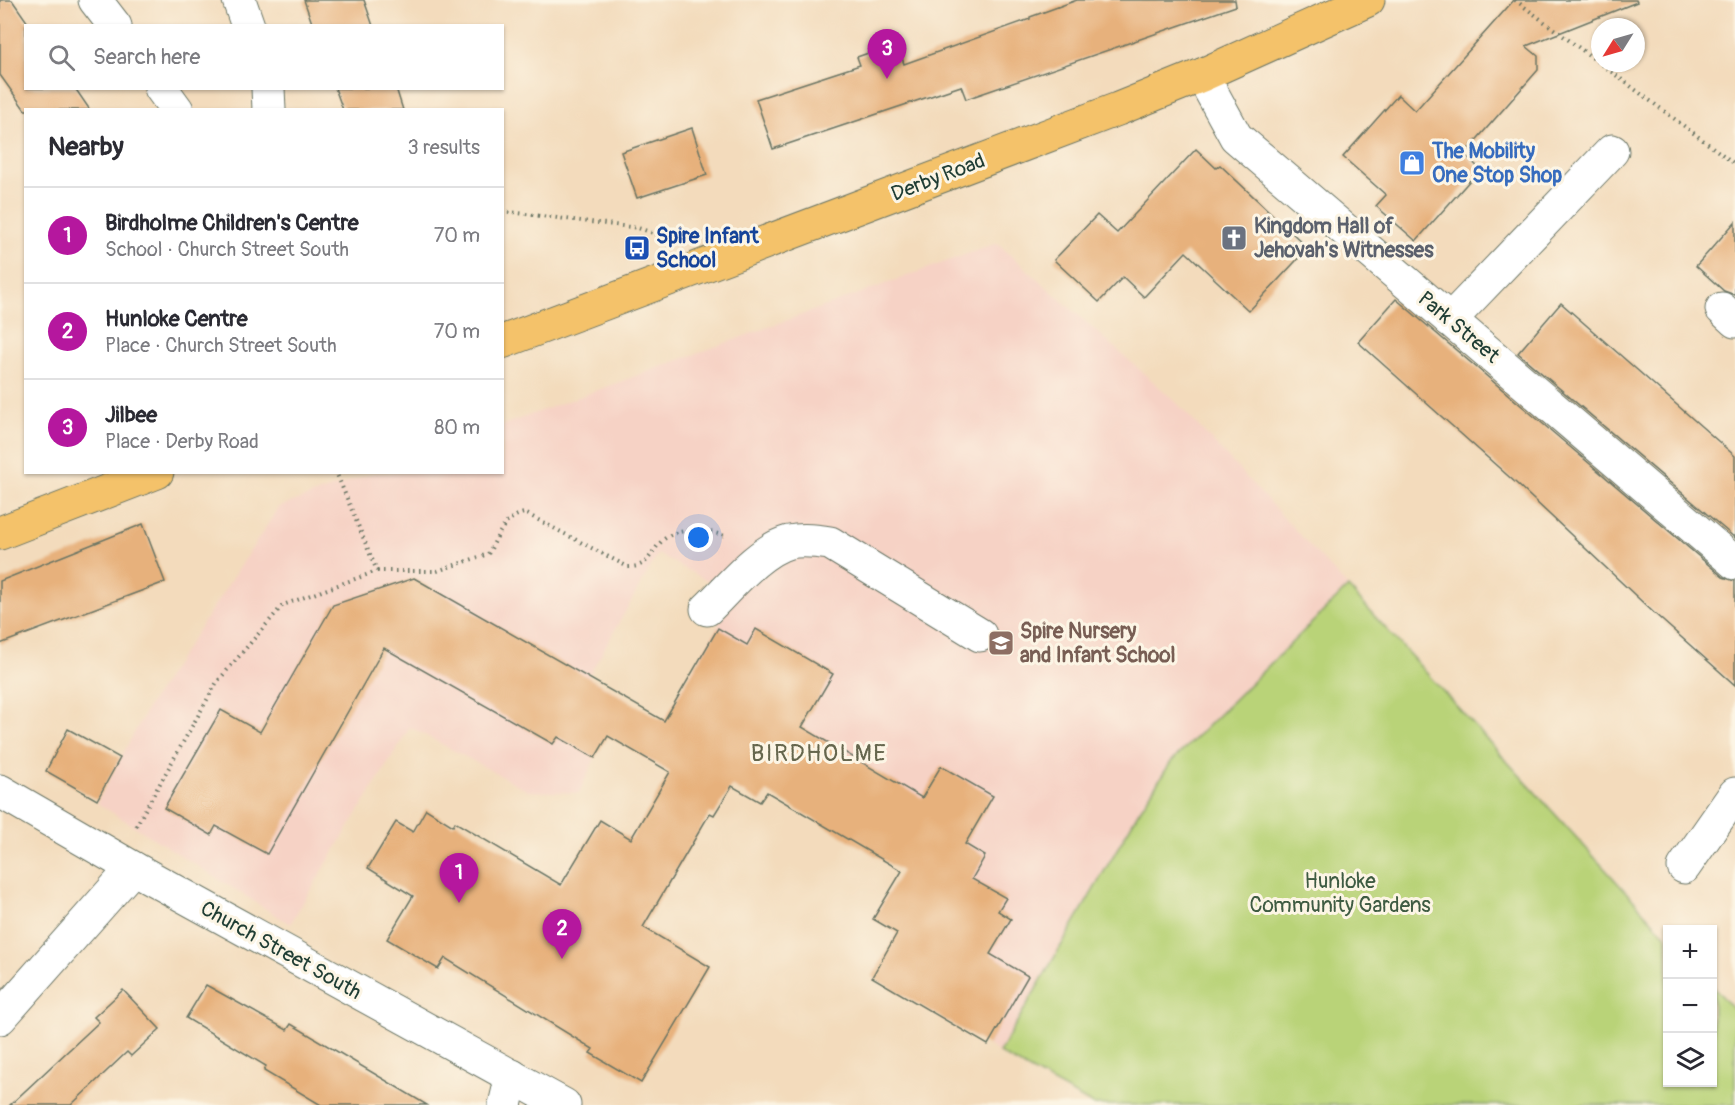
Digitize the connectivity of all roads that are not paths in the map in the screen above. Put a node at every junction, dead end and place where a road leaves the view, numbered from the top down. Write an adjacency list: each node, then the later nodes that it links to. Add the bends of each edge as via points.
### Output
1 (95, 0): 4 (street)
2 (239, 0): 5 (street)
3 (1356, 3): 6 (highway, Derby Road)
4 (113, 24)
5 (247, 24)
6 (1202, 75): 12 (street, Park Street, via 1236,137); 13 (highway, Derby Road)
7 (162, 90): 9 (street)
8 (268, 90): 10 (street)
9 (176, 108)
10 (269, 108)
11 (1612, 151): 12 (street)
12 (1450, 320): 16 (street, Park Street)
13 (504, 341)
14 (152, 474): 15 (highway)
15 (0, 533)
16 (1735, 564)
17 (707, 609): 18 (street, via 764,554 788,543 810,540 831,543)
18 (980, 635)
19 (0, 791): 21 (street, Church Street South)
20 (1735, 794): 22 (street)
21 (126, 864): 23 (street); 24 (street, Church Street South)
22 (1684, 867)
23 (0, 1018)
24 (509, 1090): 25 (street, Church Street South)
25 (564, 1105)

